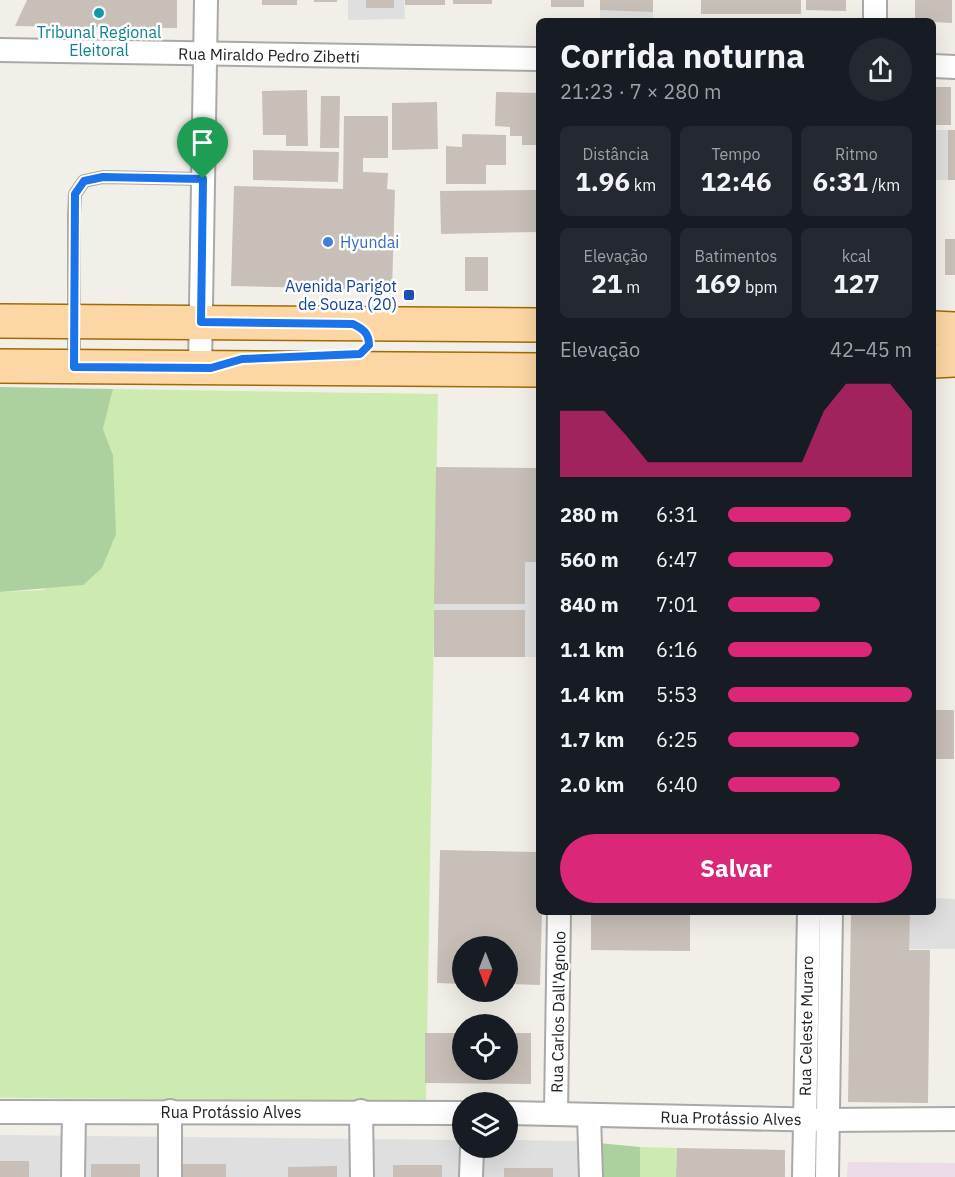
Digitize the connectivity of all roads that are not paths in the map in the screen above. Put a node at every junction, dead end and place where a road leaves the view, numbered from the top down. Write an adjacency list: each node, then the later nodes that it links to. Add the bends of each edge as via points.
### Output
1 (206, 0): 5 (street)
2 (875, 0): 3 (street)
3 (875, 18)
4 (0, 50): 5 (street, Rua Miraldo Pedro Zibetti)
5 (205, 53): 6 (street, Rua Miraldo Pedro Zibetti); 9 (street)
6 (536, 59)
7 (936, 66): 8 (street)
8 (955, 67)
9 (203, 179): 11 (lane, via 103,177 84,181 75,194 74,204); 12 (street)
10 (0, 321): 11 (main road)
11 (74, 322): 12 (main road); 20 (lane)
12 (201, 322): 13 (main road); 21 (street)
13 (353, 324): 14 (main road); 21 (main road, via 369,338 369,345 360,354 242,359)
14 (536, 325)
15 (936, 328): 16 (main road)
16 (955, 329)
17 (955, 360): 18 (main road)
18 (936, 362)
19 (0, 366): 20 (main road)
20 (74, 367): 21 (main road)
21 (205, 368): 22 (main road)
22 (536, 370)
23 (936, 375): 24 (main road)
24 (955, 375)
25 (559, 915): 34 (street, Rua Carlos Dall'Agnolo)
26 (808, 915): 36 (street, Rua Celeste Muraro)
27 (831, 915): 38 (street, Rua Celeste Muraro)
28 (361, 1111): 30 (street, Rua Protássio Alves); 32 (street, Rua Protássio Alves); 42 (street)
29 (0, 1112): 31 (street, Rua Protássio Alves)
30 (170, 1112): 31 (street, Rua Protássio Alves); 41 (street)
31 (74, 1113): 40 (street)
32 (452, 1113)
33 (518, 1113): 34 (street, Rua Protássio Alves)
34 (556, 1113): 35 (street, Rua Protássio Alves)
35 (589, 1116): 36 (street, Rua Protássio Alves); 44 (street)
36 (804, 1119): 38 (street, Rua Protássio Alves); 45 (street, Rua Celeste Muraro)
37 (955, 1119): 38 (street, Rua Protássio Alves)
38 (827, 1120): 46 (street, Rua Celeste Muraro)
39 (471, 1158): 43 (street)
40 (73, 1177)
41 (170, 1177)
42 (362, 1177)
43 (471, 1177)
44 (591, 1177)
45 (804, 1177)
46 (827, 1177)

